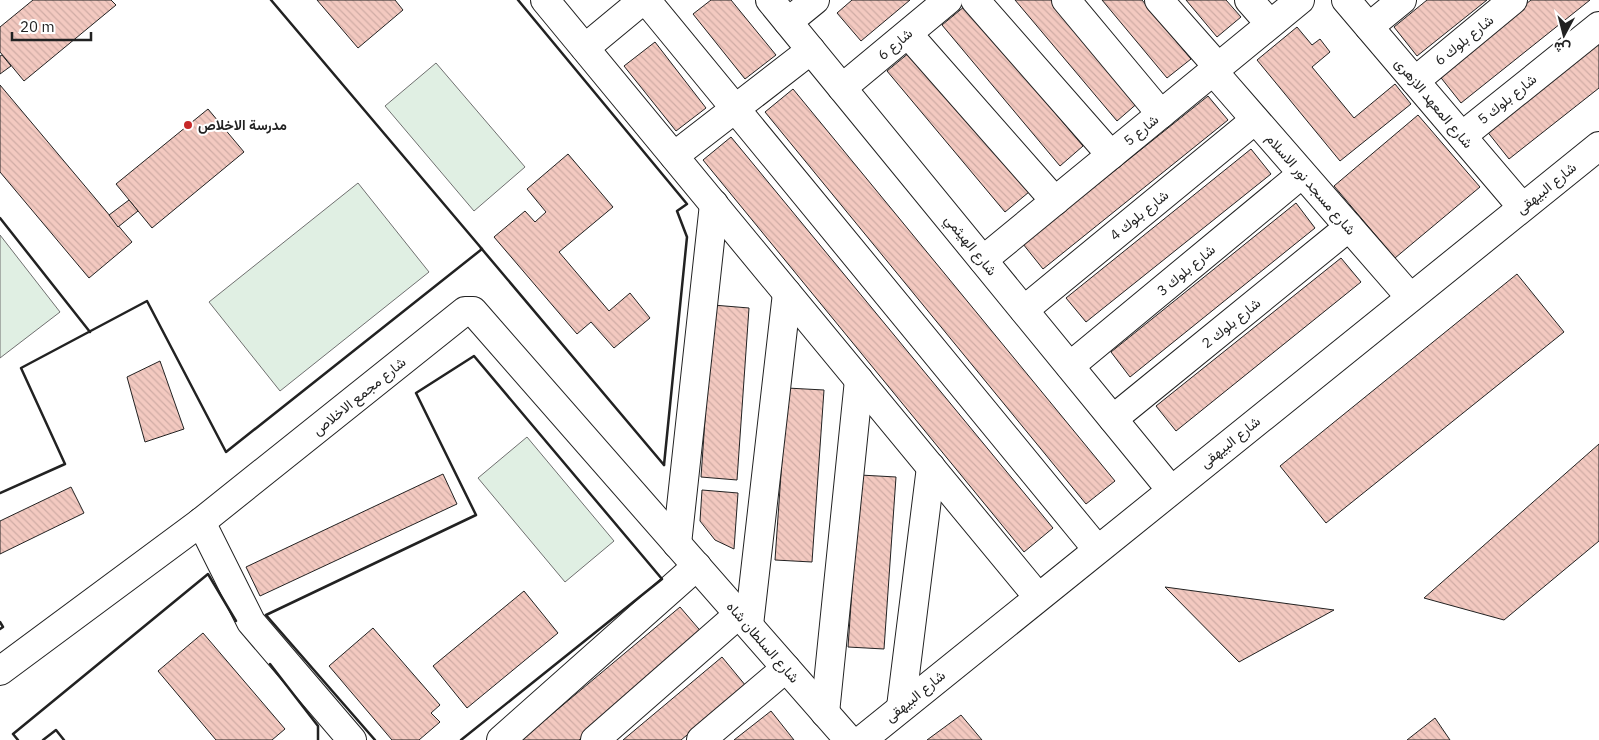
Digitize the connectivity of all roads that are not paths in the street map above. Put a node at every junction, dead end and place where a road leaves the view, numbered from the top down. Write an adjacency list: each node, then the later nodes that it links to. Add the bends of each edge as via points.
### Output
1 (545, 0): 19 (street)
2 (644, 0): 19 (street); 24 (street)
3 (770, 0): 14 (street, شارع الهيثمي)
4 (815, 0): 14 (street)
5 (948, 0): 18 (street, شارع 6)
6 (975, 0): 29 (street)
7 (1066, 0): 25 (street)
8 (1159, 0): 21 (street, شارع مسجد نور الاسلام)
9 (1249, 0): 15 (street)
10 (1300, 0): 15 (street, شارع 5)
11 (1346, 0): 17 (street, شارع المعهد الازهرى)
12 (1402, 0): 17 (street)
13 (1514, 0): 22 (street, شارع بلوك 6)
14 (788, 22): 20 (street, شارع الهيثمي)
15 (1270, 24): 21 (street, شارع 5)
16 (1599, 26): 27 (street, شارع بلوك 5)
17 (1369, 27): 22 (street, شارع المعهد الازهرى)
18 (908, 34): 23 (street, شارع 6); 32 (street)
19 (585, 48): 30 (street)
20 (811, 50): 23 (street, شارع الهيثمي); 24 (street)
21 (1215, 69): 25 (street, شارع 5); 26 (street, شارع مسجد نور الاسلام)
22 (1415, 81): 27 (street, شارع المعهد الازهرى)
23 (842, 88): 36 (street, شارع الهيثمي)
24 (735, 108): 30 (street); 47 (street)
25 (1161, 114): 29 (street, شارع 5)
26 (1255, 120): 31 (street, شارع مسجد نور الاسلام); 39 (street, شارع بلوك 4)
27 (1462, 136): 34 (street, شارع المعهد الازهرى)
28 (1599, 146): 34 (street, شارع البيهقى)
29 (1111, 154): 32 (street, شارع 5)
30 (674, 156): 33 (street)
31 (1302, 174): 35 (street, شارع مسجد نور الاسلام); 40 (street, شارع بلوك 3)
32 (1055, 201): 36 (street, شارع 5)
33 (714, 204): 37 (street); 46 (street)
34 (1522, 207): 38 (street, شارع البيهقى)
35 (1349, 227): 38 (street, شارع مسجد نور الاسلام); 42 (street, شارع بلوك 2)
36 (983, 260): 39 (street, شارع الهيثمي)
37 (787, 293): 41 (street); 50 (street)
38 (1410, 297): 44 (street, شارع البيهقى)
39 (1024, 310): 40 (street, شارع الهيثمي)
40 (1070, 366): 42 (street, شارع الهيثمي)
41 (859, 380): 43 (street); 54 (street)
42 (1113, 419): 44 (street, شارع الهيثمي)
43 (930, 467): 49 (street); 53 (street)
44 (1171, 490): 47 (street, شارع البيهقى)
45 (201, 522): 46 (street, شارع مجمع الاخلاص, via 465,311 473,311); 52 (street, شارع مجمع الاخلاص); 55 (street, via 252,622)
46 (677, 544): 48 (street, شارع السلطان شاه)
47 (1097, 549): 49 (street, شارع البيهقى)
48 (697, 566): 50 (street, شارع السلطان شاه); 56 (street)
49 (1038, 597): 53 (street, شارع البيهقى)
50 (744, 620): 51 (street, شارع السلطان شاه); 57 (street)
51 (786, 668): 54 (street, شارع السلطان شاه); 58 (street)
52 (0, 671)
53 (901, 707): 60 (street, شارع البيهقى)
54 (825, 713): 59 (street, شارع السلطان شاه)
55 (352, 740)
56 (500, 740)
57 (595, 740)
58 (701, 740)
59 (849, 740)
60 (862, 740)

